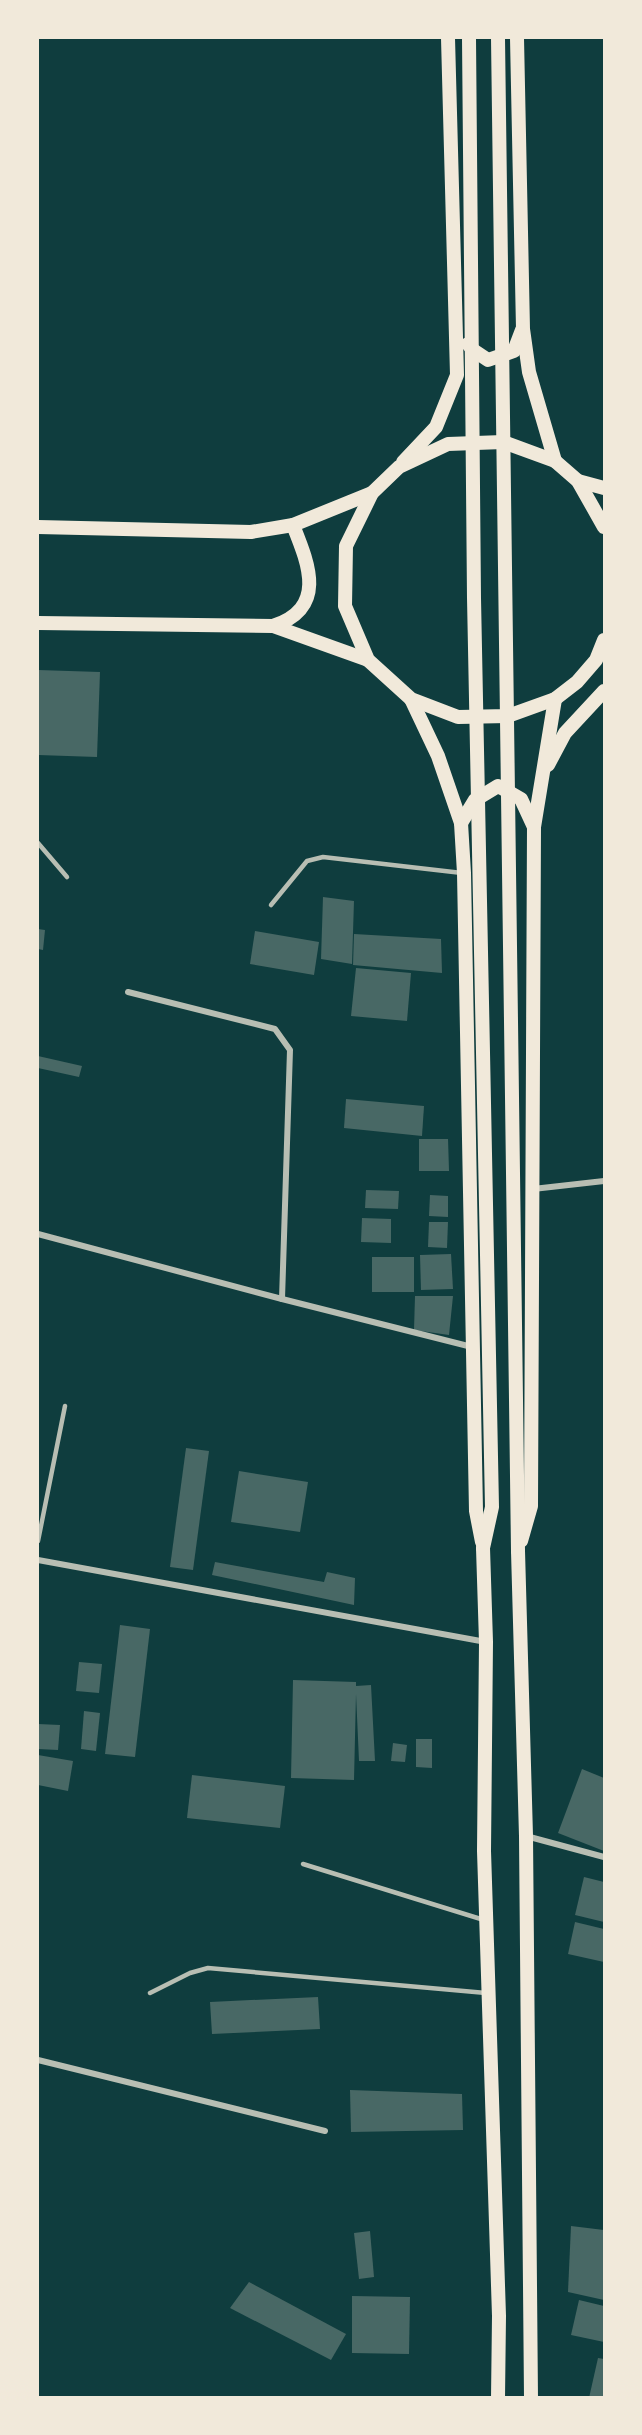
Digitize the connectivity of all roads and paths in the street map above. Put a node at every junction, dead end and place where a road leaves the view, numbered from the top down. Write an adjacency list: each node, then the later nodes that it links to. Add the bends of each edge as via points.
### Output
1 (448, 38): 5 (main road)
2 (469, 38): 38 (main road, via 474,598 492,1507)
3 (498, 38): 39 (main road)
4 (517, 38): 6 (main road)
5 (455, 325): 6 (main road, via 473,350 488,360 514,351); 8 (main road, via 457,375 436,427)
6 (523, 329): 7 (main road, via 529,372)
7 (555, 461): 8 (main road, via 503,442 448,444); 9 (main road)
8 (399, 467): 11 (main road)
9 (578, 481): 10 (main road); 13 (main road)
10 (604, 488)
11 (372, 493): 12 (main road); 19 (main road, via 346,546 345,606)
12 (293, 525): 14 (main road, via 251,532); 16 (main road, via 307,563 309,586 301,611)
13 (604, 526)
14 (38, 527)
15 (38, 622): 16 (main road)
16 (273, 626): 19 (main road)
17 (604, 640): 18 (main road)
18 (600, 659): 22 (main road)
19 (368, 660): 21 (main road)
20 (604, 691): 23 (main road, via 565,733)
21 (411, 699): 22 (main road, via 458,717 508,717); 24 (main road, via 438,756)
22 (555, 699): 23 (main road)
23 (542, 774): 25 (main road)
24 (461, 823): 25 (main road, via 475,800 498,786 521,799); 27 (main road)
25 (534, 827): 32 (main road)
26 (38, 843): 28 (lane)
27 (464, 873): 29 (lane, via 323,857 308,861); 35 (main road)
28 (67, 877)
29 (271, 905)
30 (128, 992): 34 (street, via 275,1029 290,1050)
31 (604, 1181): 32 (street)
32 (533, 1189): 39 (main road, via 531,1506)
33 (38, 1234): 34 (street)
34 (282, 1299): 35 (street)
35 (473, 1347): 38 (main road, via 476,1511)
36 (65, 1406): 37 (lane)
37 (38, 1541)
38 (483, 1548): 41 (main road)
39 (518, 1551): 42 (main road)
40 (38, 1560): 41 (street)
41 (486, 1642): 45 (main road)
42 (526, 1836): 43 (street); 51 (main road)
43 (604, 1857)
44 (303, 1864): 45 (lane)
45 (486, 1921): 47 (main road)
46 (150, 1993): 47 (lane, via 208,1968)
47 (489, 1993): 50 (main road)
48 (38, 2060): 49 (street)
49 (326, 2131)
50 (498, 2397)
51 (531, 2397)

